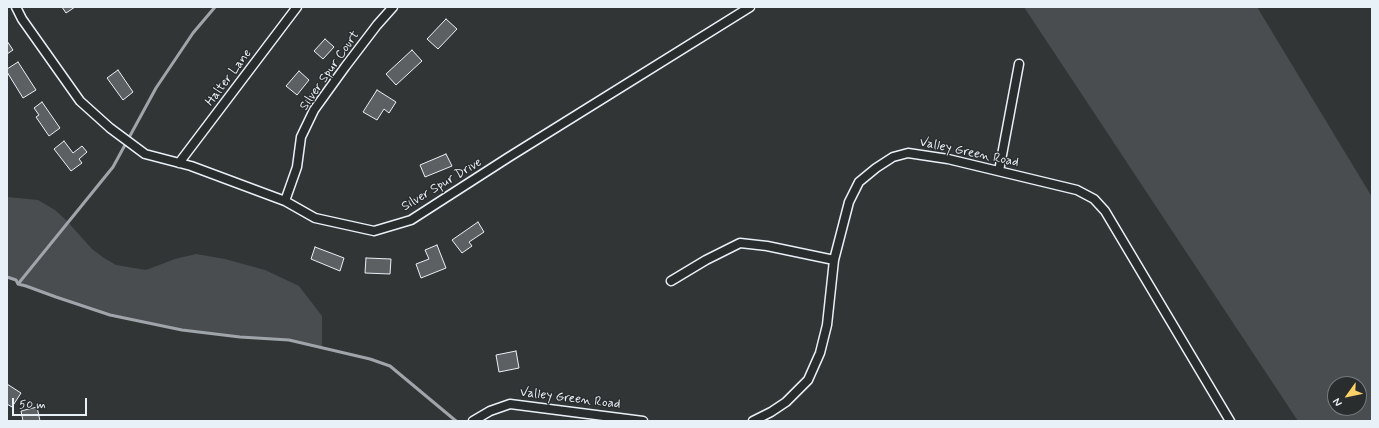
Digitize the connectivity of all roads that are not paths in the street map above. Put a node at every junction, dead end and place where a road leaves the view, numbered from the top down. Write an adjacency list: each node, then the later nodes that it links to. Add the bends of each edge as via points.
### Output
1 (16, 7): 6 (street, Silver Spur Drive, via 80,101 145,154)
2 (297, 7): 6 (street, Halter Lane)
3 (393, 7): 8 (street, Silver Spur Court, via 349,61 314,110 301,137 297,167)
4 (750, 7): 8 (street, Silver Spur Drive, via 411,220 374,231 315,218)
5 (1019, 64): 7 (street)
6 (179, 163): 8 (street, Silver Spur Drive)
7 (999, 171): 9 (street, Valley Green Road, via 908,153 893,157 859,182 849,202); 14 (street, Valley Green Road, via 1077,190 1094,199 1105,211)
8 (285, 201)
9 (834, 260): 10 (street, via 740,243); 13 (street, Valley Green Road, via 827,325 820,353 808,380 786,402)
10 (671, 281)
11 (473, 421): 12 (street, Valley Green Road, via 510,404)
12 (643, 421)
13 (753, 421)
14 (1230, 421)

